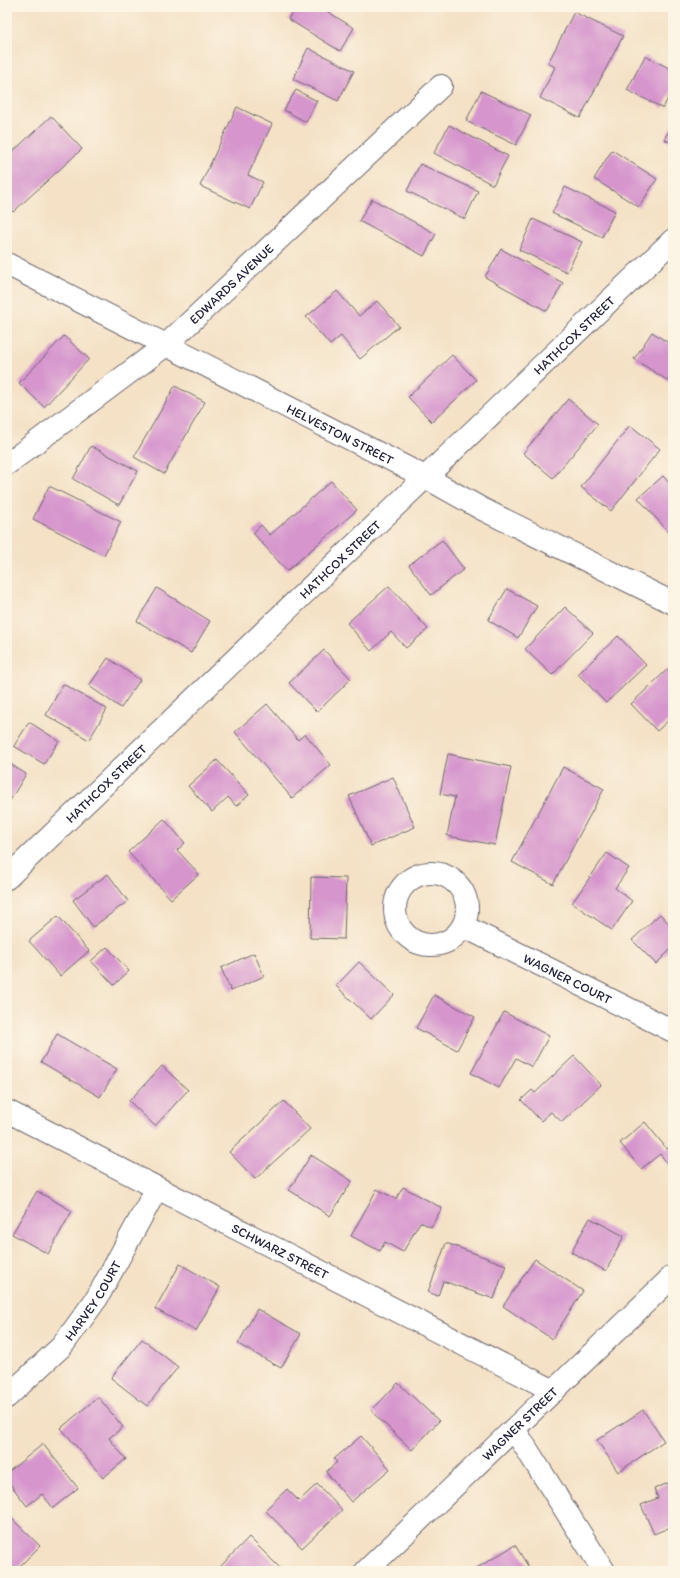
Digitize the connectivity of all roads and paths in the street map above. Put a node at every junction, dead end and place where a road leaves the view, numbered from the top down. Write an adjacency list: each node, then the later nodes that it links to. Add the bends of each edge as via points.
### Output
1 (441, 86): 4 (street, EDWARDS AVENUE)
2 (673, 240): 6 (street, HATHCOX STREET)
3 (7, 264): 4 (street, HELVESTON STREET)
4 (166, 345): 5 (street, EDWARDS AVENUE); 6 (street, HELVESTON STREET)
5 (7, 464)
6 (425, 477): 7 (street, HELVESTON STREET, via 482,509); 8 (street, HATHCOX STREET)
7 (673, 603)
8 (7, 878)
9 (463, 926): 10 (street, WAGNER COURT)
10 (673, 1031)
11 (7, 1110): 12 (street, SCHWARZ STREET)
12 (157, 1188): 14 (street, SCHWARZ STREET); 15 (street, HARVEY COURT, via 97,1298 62,1346)
13 (673, 1276): 14 (street, WAGNER STREET)
14 (554, 1391): 16 (street, WAGNER STREET)
15 (7, 1397)
16 (514, 1429): 17 (street, WAGNER STREET); 18 (street)
17 (366, 1571)
18 (604, 1571)

